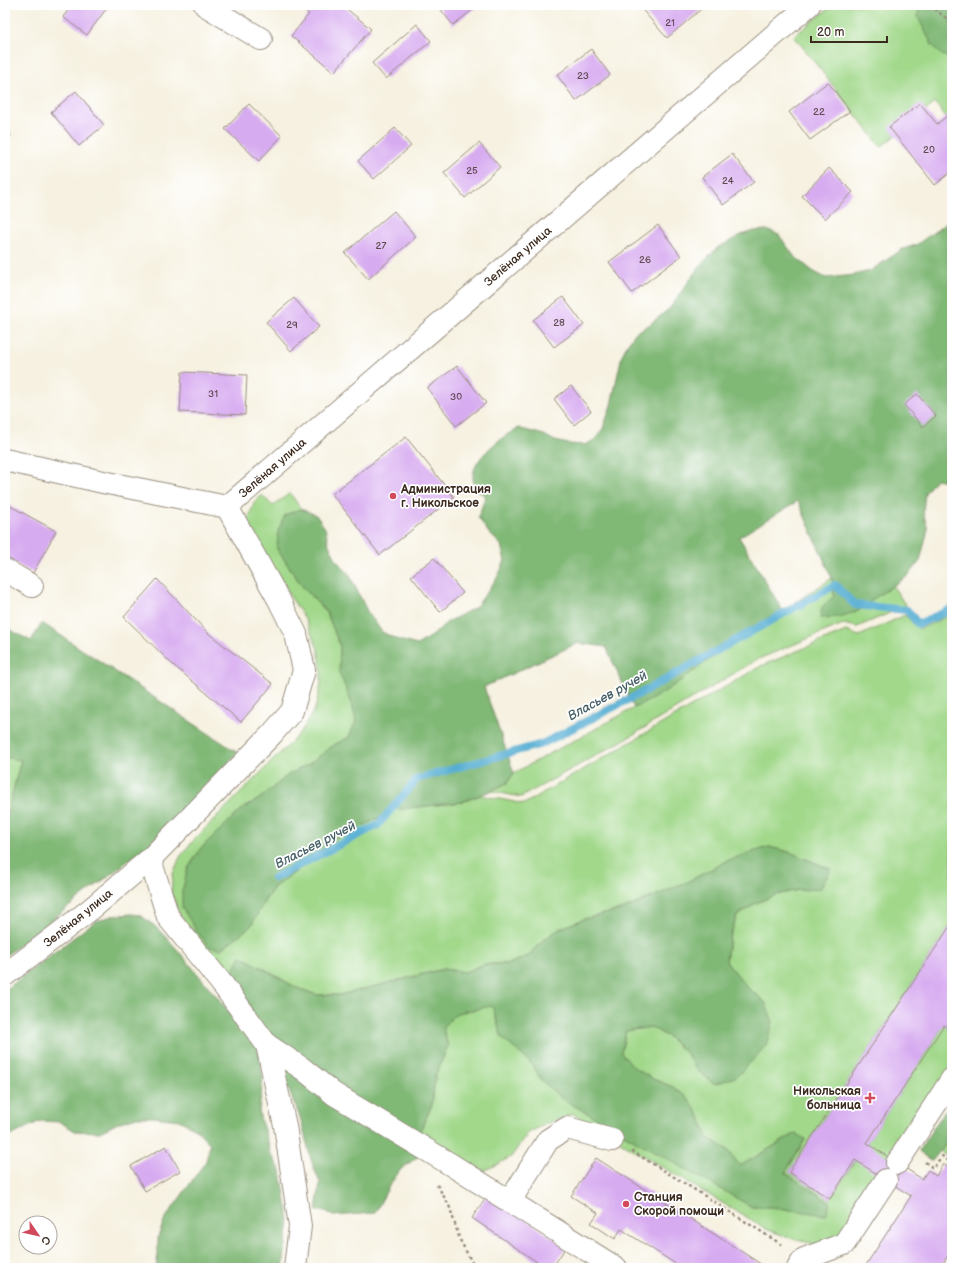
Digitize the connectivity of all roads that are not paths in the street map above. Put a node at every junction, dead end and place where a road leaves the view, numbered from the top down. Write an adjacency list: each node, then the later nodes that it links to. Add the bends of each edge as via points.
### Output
1 (205, 5): 3 (street)
2 (810, 5): 5 (street, Зелёная улица)
3 (261, 39)
4 (5, 460): 5 (street)
5 (227, 507): 8 (street, Зелёная улица, via 296,634 304,670 292,711)
6 (5, 570): 7 (street)
7 (32, 586)
8 (150, 859): 9 (street, Зелёная улица, via 91,909); 10 (street, via 168,917)
9 (5, 975)
10 (267, 1045): 13 (street, via 334,1094); 15 (street, via 285,1126 300,1226)
11 (952, 1079): 14 (street, via 844,1244)
12 (612, 1140): 13 (street, via 567,1128 548,1140)
13 (510, 1201): 16 (street)
14 (801, 1263)
15 (295, 1268)
16 (616, 1268)

